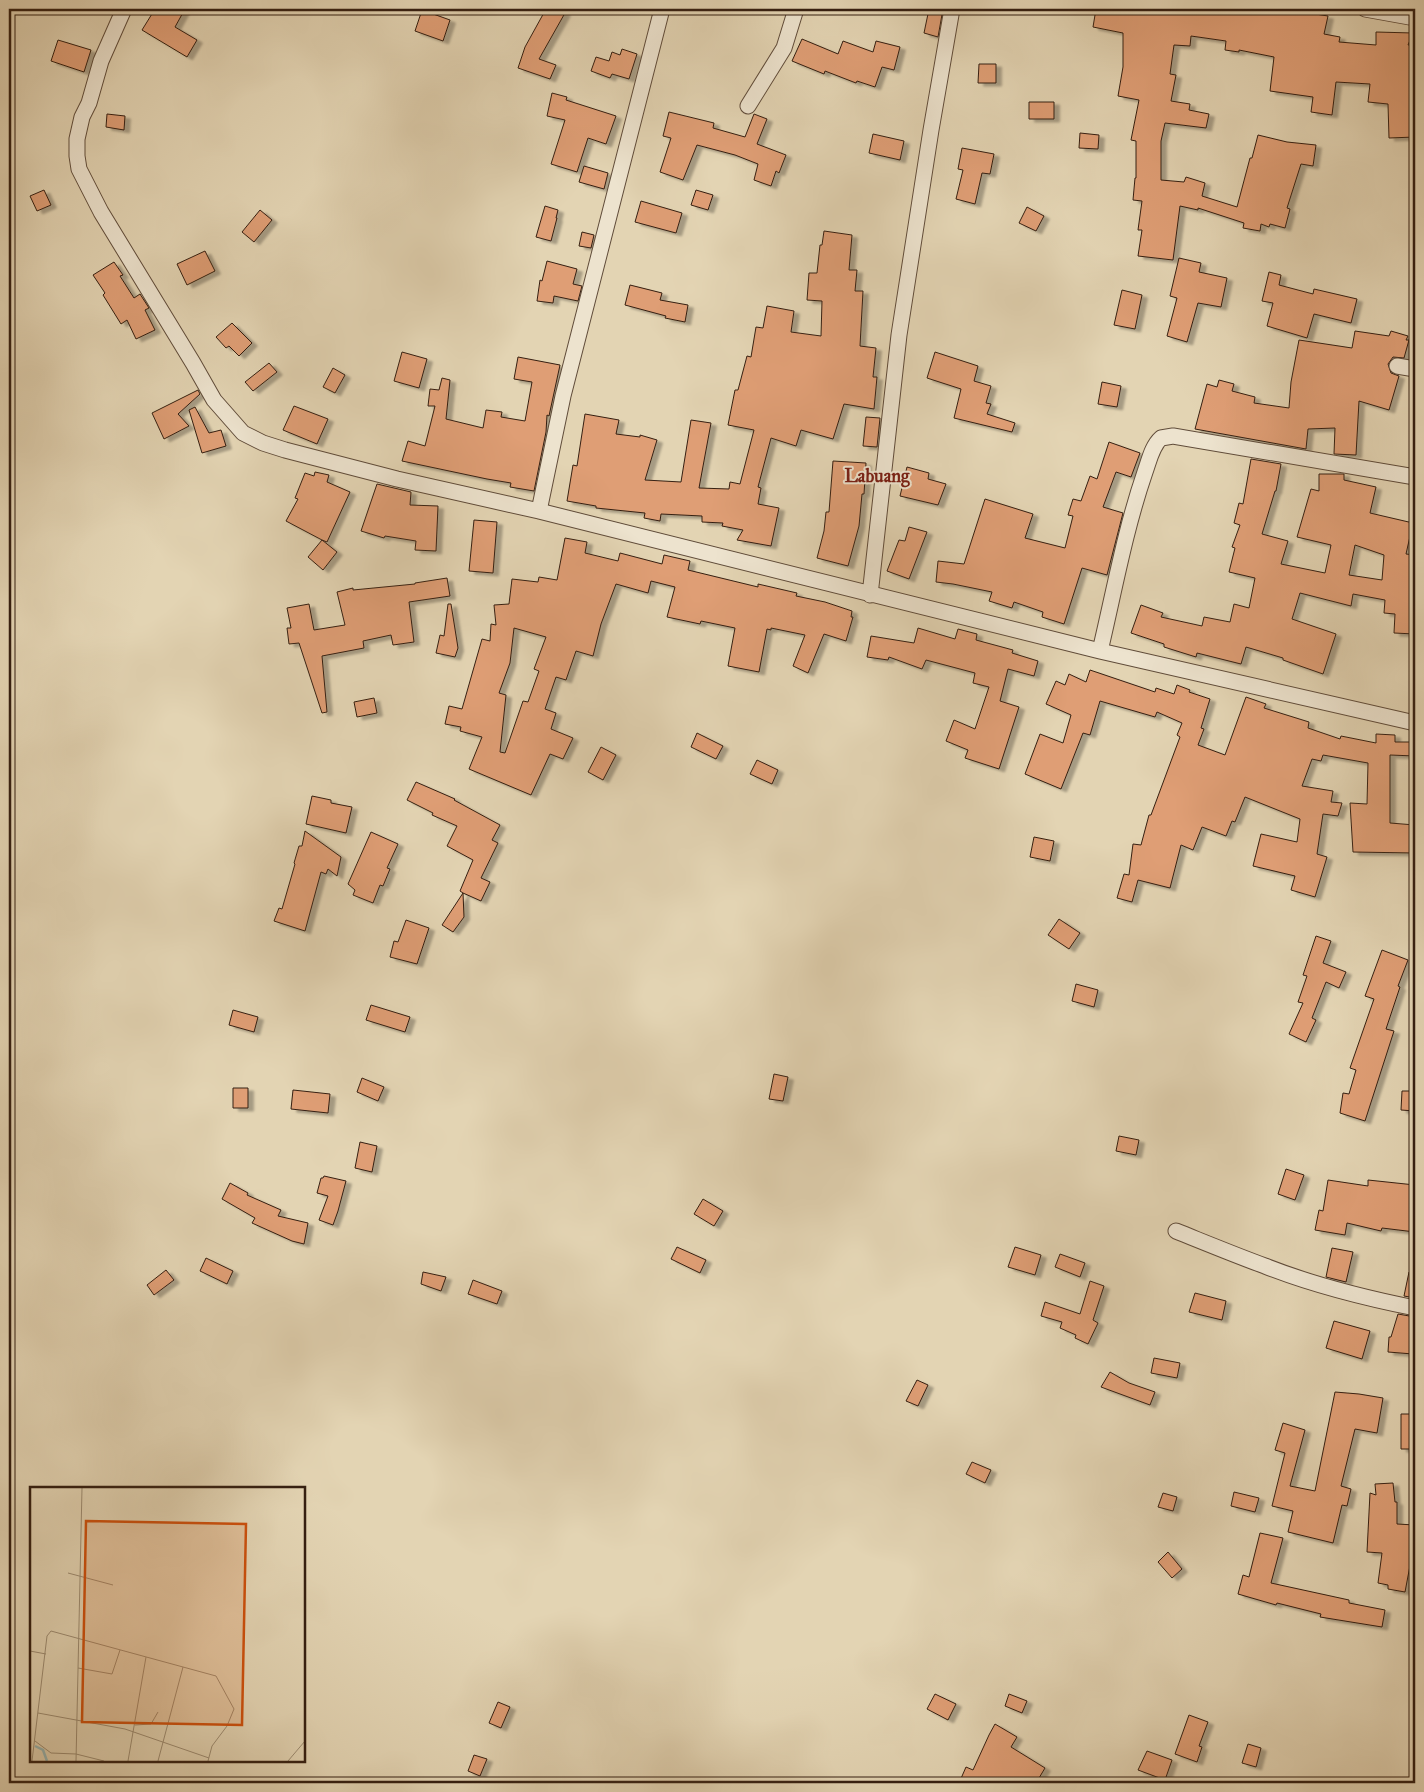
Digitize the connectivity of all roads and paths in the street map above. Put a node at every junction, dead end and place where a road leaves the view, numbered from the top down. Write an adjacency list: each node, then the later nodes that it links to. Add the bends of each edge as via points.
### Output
1 (124, 9): 11 (street, via 101,61 82,117 77,138 79,169 101,212 228,418 243,433 285,450)
2 (662, 9): 11 (street, via 563,396)
3 (796, 9): 7 (street, via 784,48)
4 (952, 9): 12 (street, via 899,335)
5 (1365, 9): 6 (street)
6 (1415, 18)
7 (748, 106)
8 (1397, 366): 9 (street)
9 (1415, 369)
10 (1415, 477): 13 (street, via 1173,436 1161,438 1151,456 1136,502)
11 (539, 511): 12 (street)
12 (870, 594): 13 (street)
13 (1100, 651): 14 (street)
14 (1415, 723)
15 (1176, 1231): 16 (street, via 1303,1279)
16 (1415, 1308)

